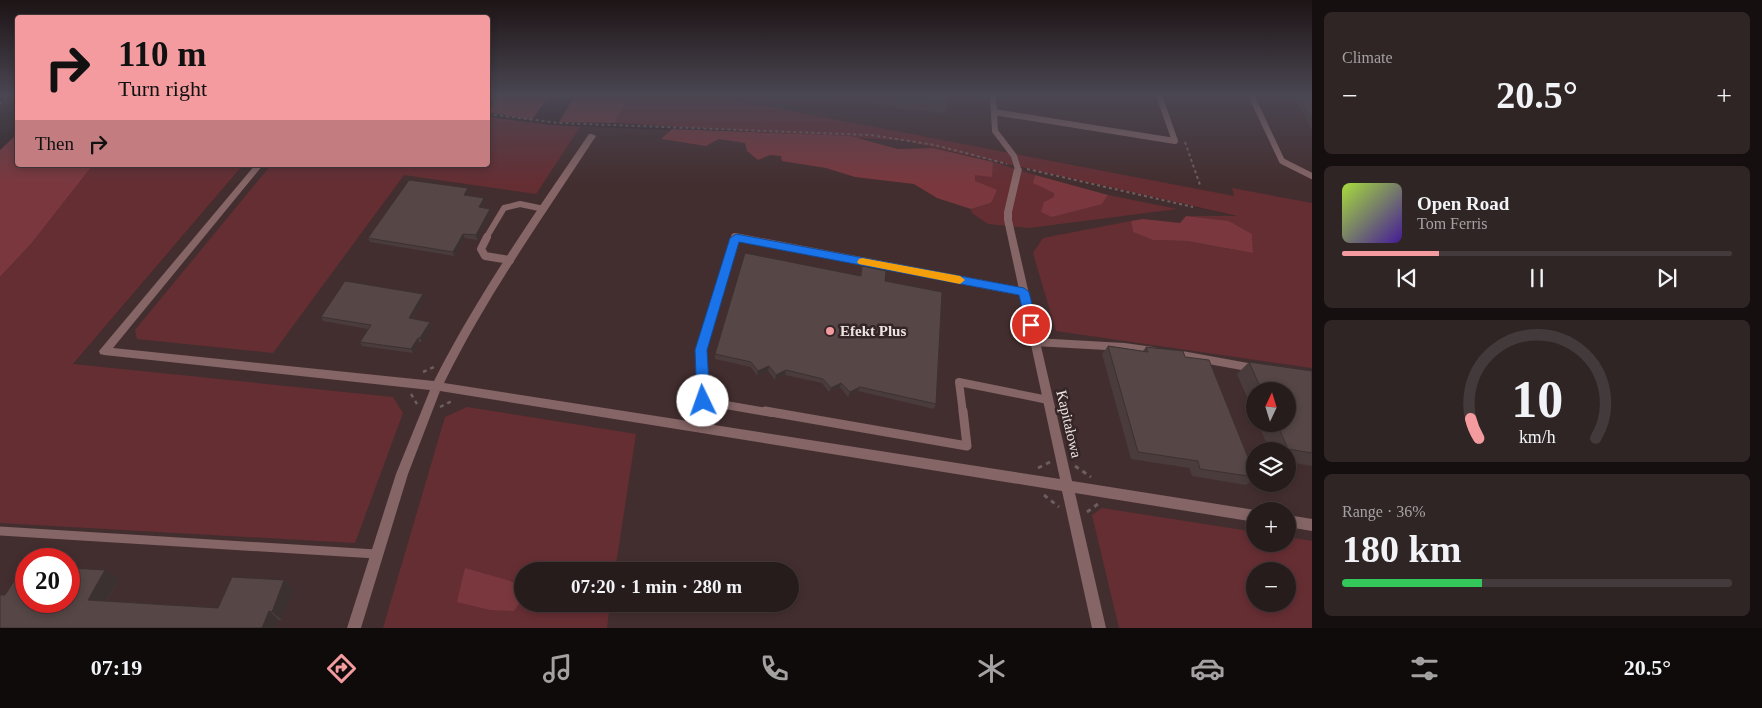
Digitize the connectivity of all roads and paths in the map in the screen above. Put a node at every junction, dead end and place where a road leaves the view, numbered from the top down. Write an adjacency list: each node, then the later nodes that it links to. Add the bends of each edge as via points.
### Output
1 (589, 124): 8 (path, via 871,136 936,145)
2 (995, 124): 8 (lane, via 995,131 1014,156)
3 (1071, 124): 4 (lane, via 1175,141)
4 (1169, 124)
5 (1265, 124): 9 (lane, via 1282,161)
6 (592, 136): 11 (street)
7 (257, 167): 16 (street, via 104,351)
8 (1018, 168): 10 (path); 13 (street, Kapitałowa, via 1008,212)
9 (1312, 176)
10 (1193, 207)
11 (544, 209): 12 (street); 12 (lane, via 514,204 501,211 481,249 485,256)
12 (510, 260): 16 (street, via 476,313)
13 (1024, 292): 14 (street, Kapitałowa); 17 (lane, via 736,238 701,350 703,401 967,446 958,382)
14 (1035, 342): 15 (lane, via 1124,347); 17 (street, Kapitałowa)
15 (1264, 370)
16 (437, 386): 18 (street); 23 (street, via 404,469)
17 (1048, 400): 18 (street, Kapitałowa)
18 (1067, 486): 19 (street); 25 (street, Kapitałowa)
19 (1246, 515)
20 (1296, 522): 21 (street)
21 (1312, 525)
22 (0, 531): 23 (lane)
23 (376, 554): 24 (street)
24 (354, 628)
25 (1099, 628)

